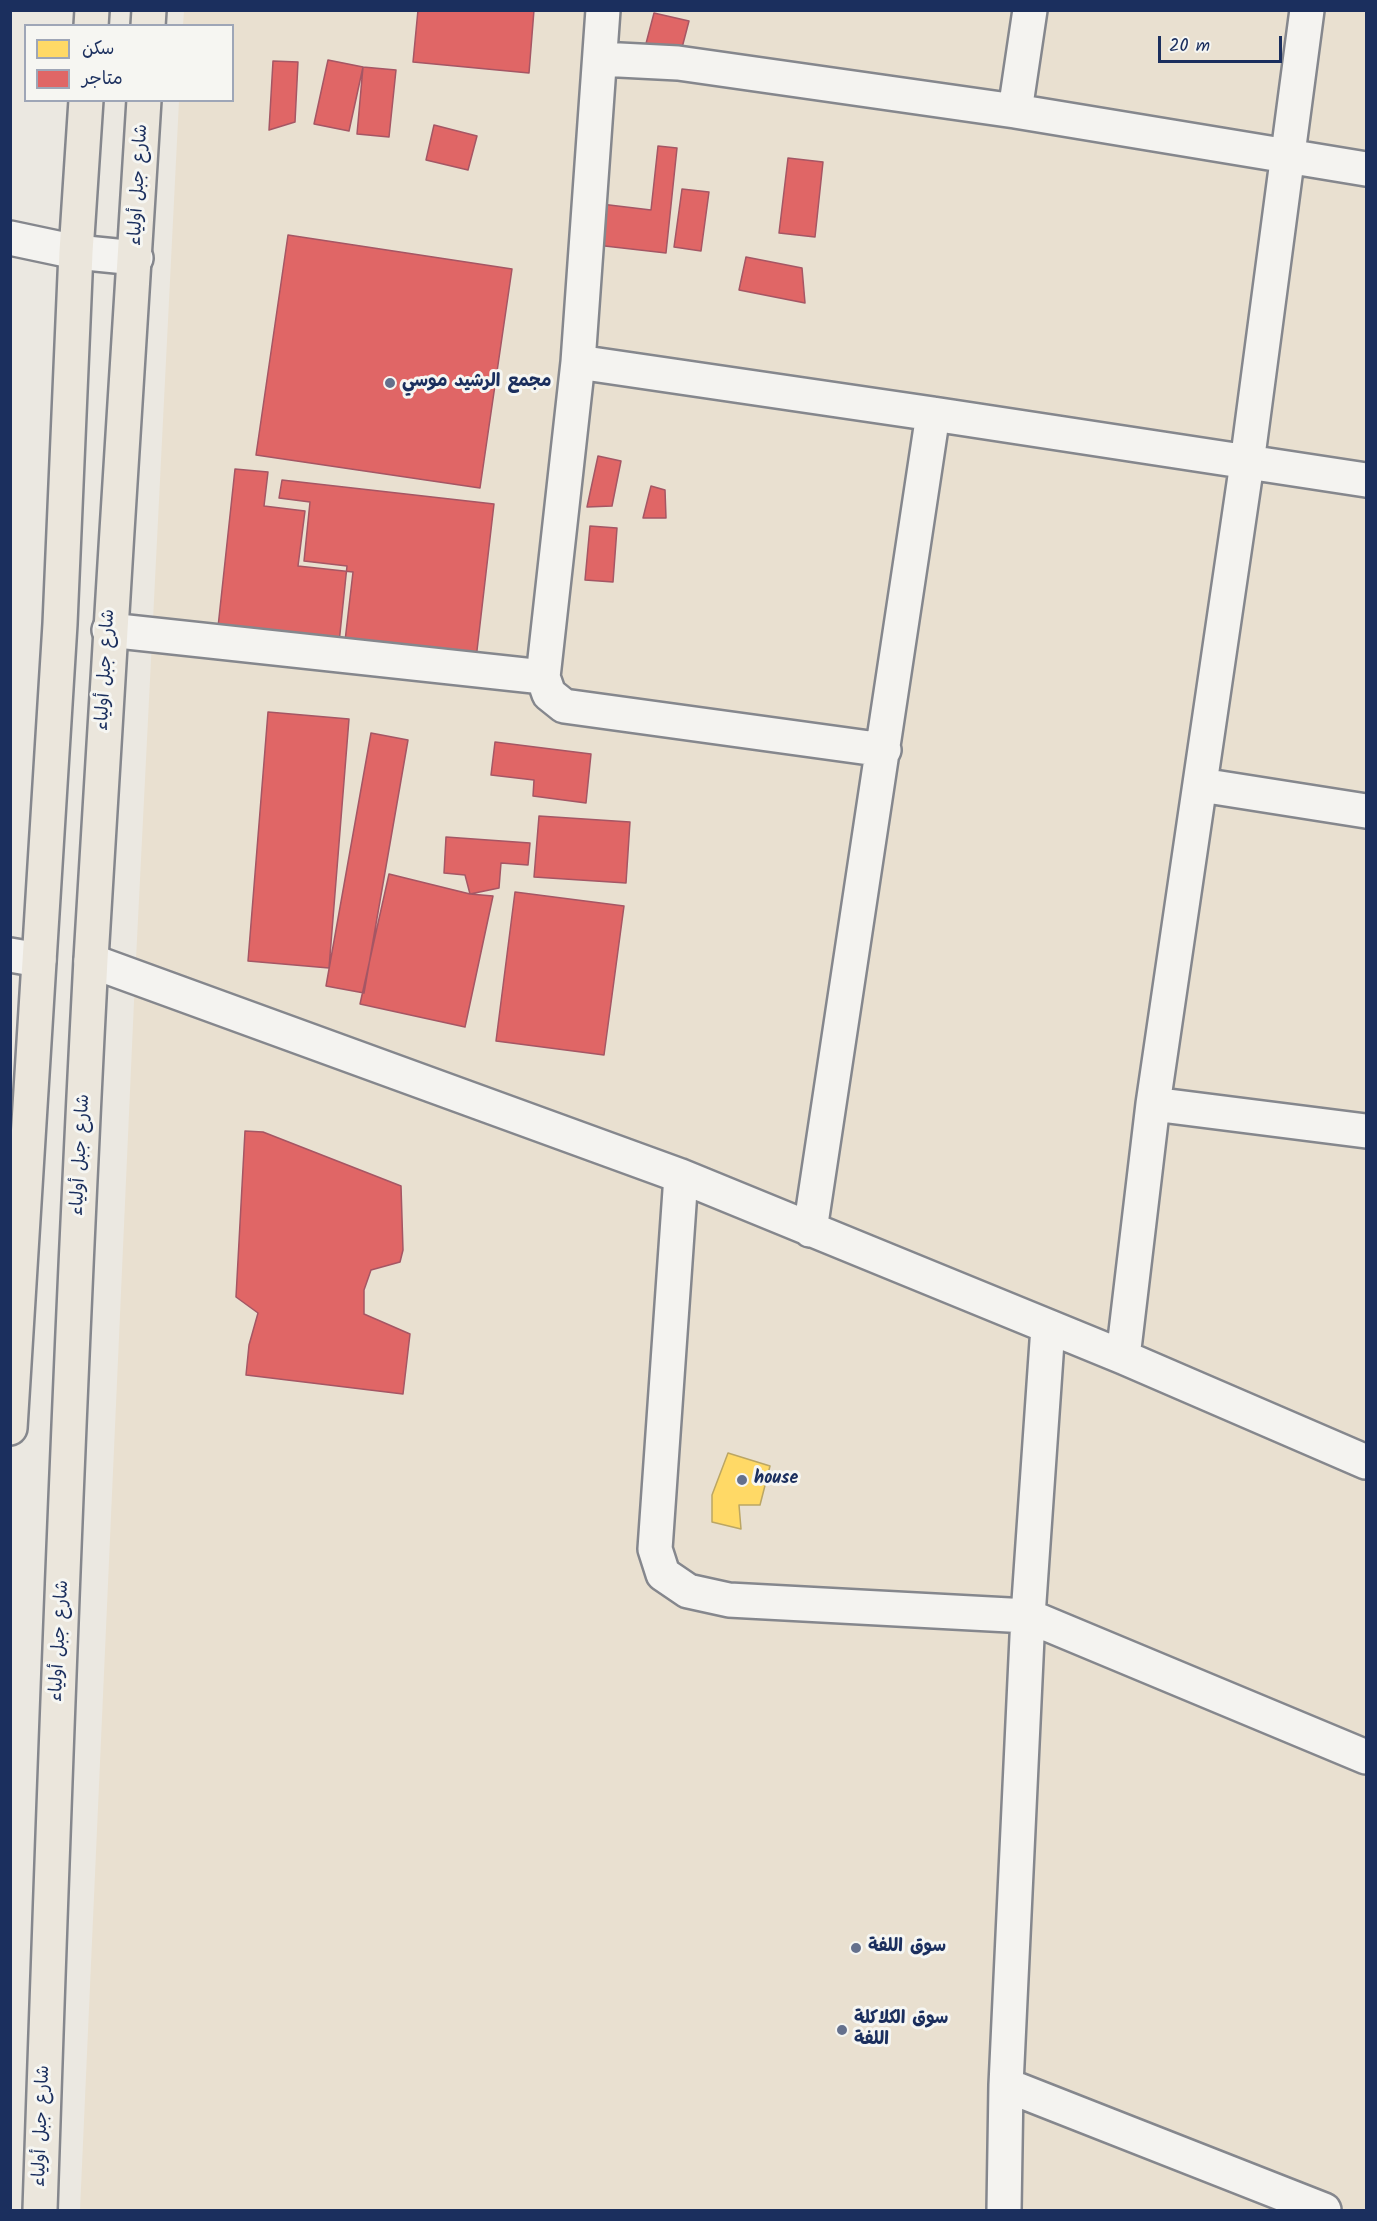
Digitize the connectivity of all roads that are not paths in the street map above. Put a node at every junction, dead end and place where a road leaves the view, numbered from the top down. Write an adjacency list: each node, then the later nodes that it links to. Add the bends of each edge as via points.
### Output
1 (603, 10): 4 (street)
2 (1030, 10): 7 (street)
3 (1307, 10): 8 (street)
4 (600, 59): 7 (street, via 678,63); 13 (street)
5 (86, 102): 11 (main road)
6 (144, 102): 12 (main road, شارع جبل أولياء)
7 (1015, 111): 8 (street)
8 (1286, 157): 9 (street); 15 (street)
9 (1366, 169)
10 (10, 237): 11 (street)
11 (76, 252): 12 (street); 22 (main road, via 60,624)
12 (135, 258): 17 (main road, شارع جبل أولياء)
13 (578, 362): 14 (street); 18 (street)
14 (933, 414): 15 (street); 19 (street)
15 (1247, 463): 16 (street); 20 (street)
16 (1366, 480)
17 (109, 630): 18 (street); 23 (main road, شارع جبل أولياء)
18 (543, 677): 19 (street, via 549,694 564,706)
19 (884, 750): 27 (street)
20 (1201, 785): 21 (street); 24 (street)
21 (1366, 811)
22 (25, 958): 28 (main road)
23 (91, 961): 26 (street); 36 (main road, شارع جبل أولياء)
24 (1153, 1104): 25 (street); 30 (street)
25 (1366, 1131)
26 (681, 1176): 27 (street); 33 (street, via 656,1549 663,1574 688,1591 729,1600)
27 (810, 1230): 29 (street)
28 (14, 1308): 31 (main road)
29 (1048, 1327): 30 (street); 33 (street)
30 (1123, 1358): 32 (street)
31 (10, 1428)
32 (1366, 1462)
33 (1028, 1616): 34 (street); 35 (street)
34 (1366, 1757)
35 (1006, 2085): 37 (street); 38 (street)
36 (40, 2211)
37 (1004, 2211)
38 (1324, 2211)

